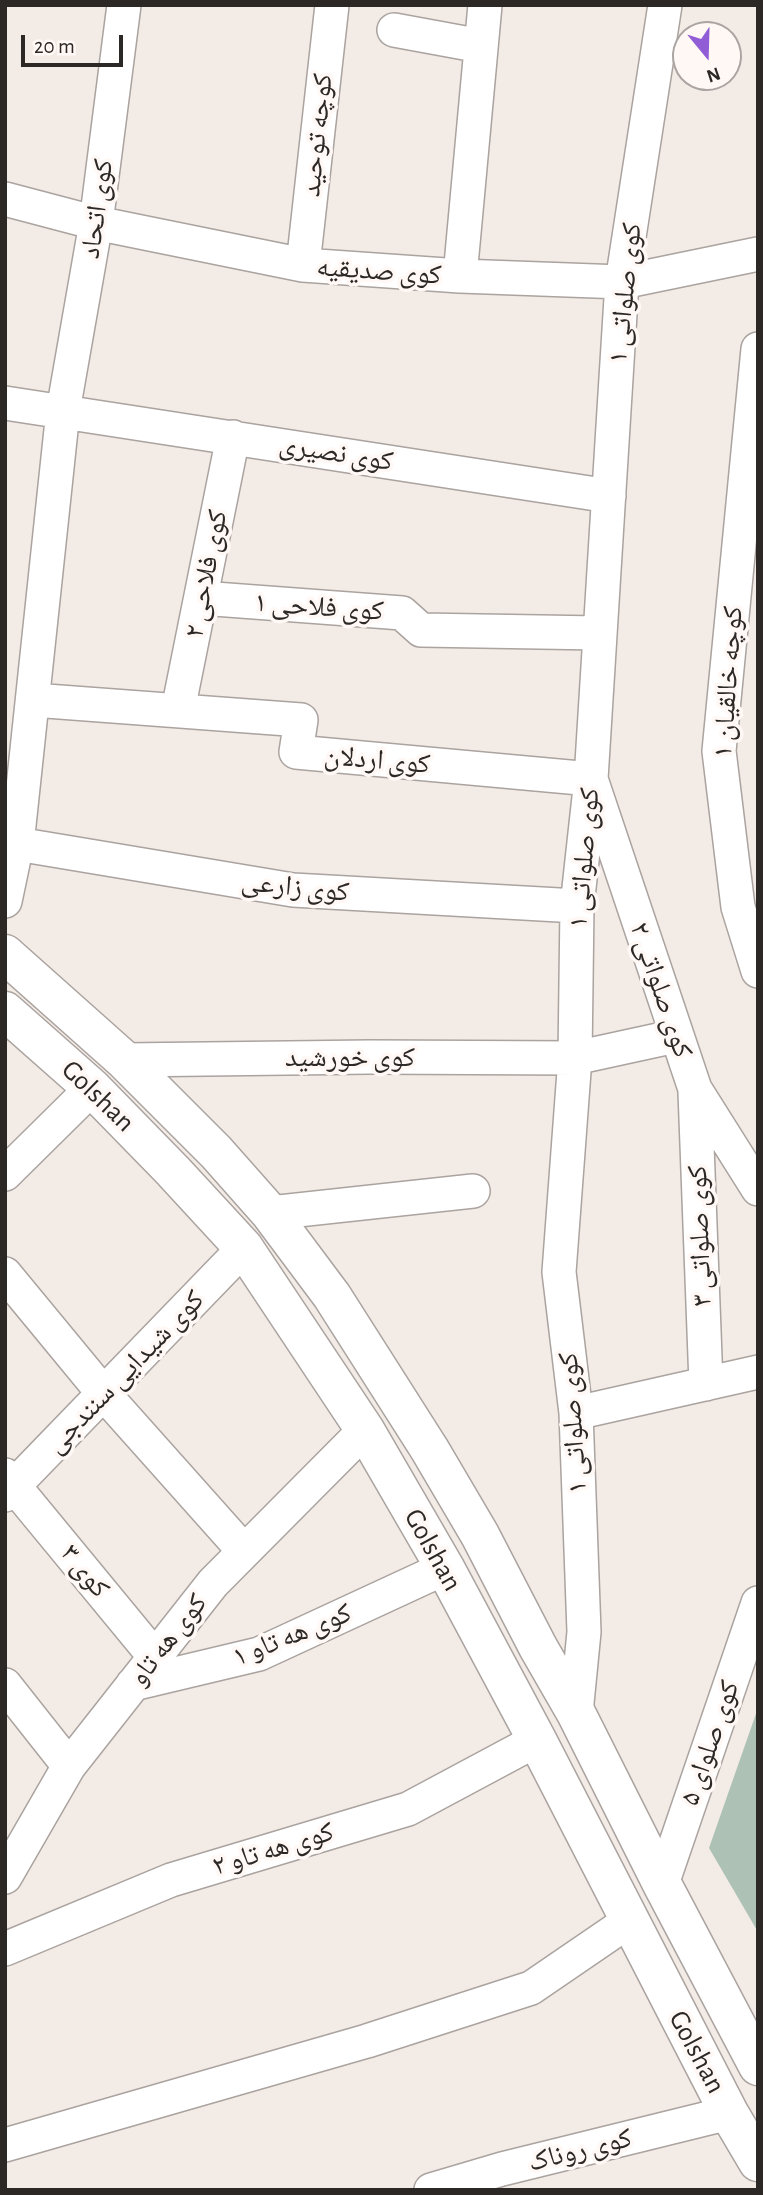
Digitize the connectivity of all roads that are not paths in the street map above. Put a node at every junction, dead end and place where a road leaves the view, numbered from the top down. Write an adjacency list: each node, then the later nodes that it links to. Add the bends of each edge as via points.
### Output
1 (332, 5): 10 (street, کوچه توحید)
2 (485, 5): 6 (street)
3 (665, 5): 12 (street, کوی صلواتی ۱)
4 (118, 7): 8 (street, کوی اتحاد)
5 (394, 30): 6 (street)
6 (481, 46): 11 (street)
7 (5, 199): 8 (street, کوی صدیقیه)
8 (96, 223): 10 (street, کوی صدیقیه); 15 (street, کوی اتحاد)
9 (758, 254): 12 (street, کوی صدیقیه)
10 (303, 265): 11 (street, کوی صدیقیه)
11 (460, 276): 12 (street, کوی صدیقیه)
12 (622, 282): 17 (street, کوی صلواتی ۱)
13 (758, 349): 27 (street, کوچه خالقیان ۱, via 719,751 738,907)
14 (5, 403): 15 (street, کوی نصیری)
15 (63, 411): 16 (street, کوی نصیری); 20 (street, کوی اتحاد)
16 (233, 437): 17 (street, کوی نصیری); 18 (street, کوی فلاحی ۲)
17 (609, 496): 19 (street, کوی صلواتی ۱)
18 (201, 598): 19 (street, کوی فلاحی ۱, via 402,613 421,630); 21 (street, کوی فلاحی ۲)
19 (599, 634): 22 (street, کوی صلواتی ۱)
20 (33, 700): 21 (street, کوی اردلان); 23 (street, کوی اتحاد)
21 (178, 710): 22 (street, کوی اردلان, via 301,720 296,752)
22 (591, 779): 25 (street, کوی صلواتی ۱); 29 (street, کوی صلواتی ۲)
23 (17, 844): 24 (street, کوی اتحاد); 25 (street, کوی زارعی, via 293,890)
24 (5, 901)
25 (576, 906): 30 (street, کوی صلواتی ۱)
26 (5, 954): 31 (main road, Golshan)
27 (758, 971)
28 (5, 1011): 32 (main road, Golshan)
29 (676, 1036): 30 (street, کوی خورشید); 33 (street, کوی صلواتی ۲)
30 (575, 1058): 31 (street, کوی خورشید); 43 (street, کوی صلواتی ۱, via 559,1272)
31 (124, 1060): 37 (main road, Golshan)
32 (92, 1088): 34 (street); 38 (main road, Golshan)
33 (695, 1089): 35 (street, کوی صلواتی ۲); 41 (street, کوی صلواتی ۳)
34 (5, 1174)
35 (758, 1189)
36 (473, 1191): 37 (street)
37 (270, 1213): 52 (main road, Golshan, via 332,1296 430,1450)
38 (244, 1248): 42 (street, کوی شیدایی سنندجی); 44 (main road, Golshan)
39 (5, 1274): 42 (street)
40 (758, 1372): 41 (street)
41 (706, 1384): 43 (street)
42 (104, 1394): 45 (street, کوی شیدایی سنندجی); 46 (street)
43 (576, 1413): 52 (street, کوی صلواتی ۱, via 584,1632)
44 (365, 1430): 46 (street, کوی هه تاو); 47 (main road, Golshan)
45 (9, 1485): 49 (street, کوی ۳)
46 (244, 1551): 49 (street, کوی هه تاو)
47 (445, 1568): 50 (street, کوی هه تاو ۱, via 259,1654); 53 (main road, Golshan)
48 (758, 1603): 56 (street, کوی صلوای ۵)
49 (155, 1657): 50 (street, کوی هه تاو)
50 (134, 1684): 54 (street, کوی هه تاو)
51 (5, 1685): 54 (street)
52 (576, 1713): 56 (main road, Golshan)
53 (537, 1740): 57 (main road, Golshan); 58 (street, کوی هه تاو ۲, via 408,1809 171,1880)
54 (69, 1766): 55 (street, کوی هه تاو)
55 (8, 1866)
56 (662, 1884): 59 (main road, Golshan)
57 (629, 1921): 60 (main road, Golshan); 61 (street, via 531,1988)
58 (5, 1949)
59 (758, 2066)
60 (729, 2113): 62 (main road, Golshan); 63 (street, کوی روناک)
61 (5, 2145)
62 (758, 2162)
63 (431, 2190)

